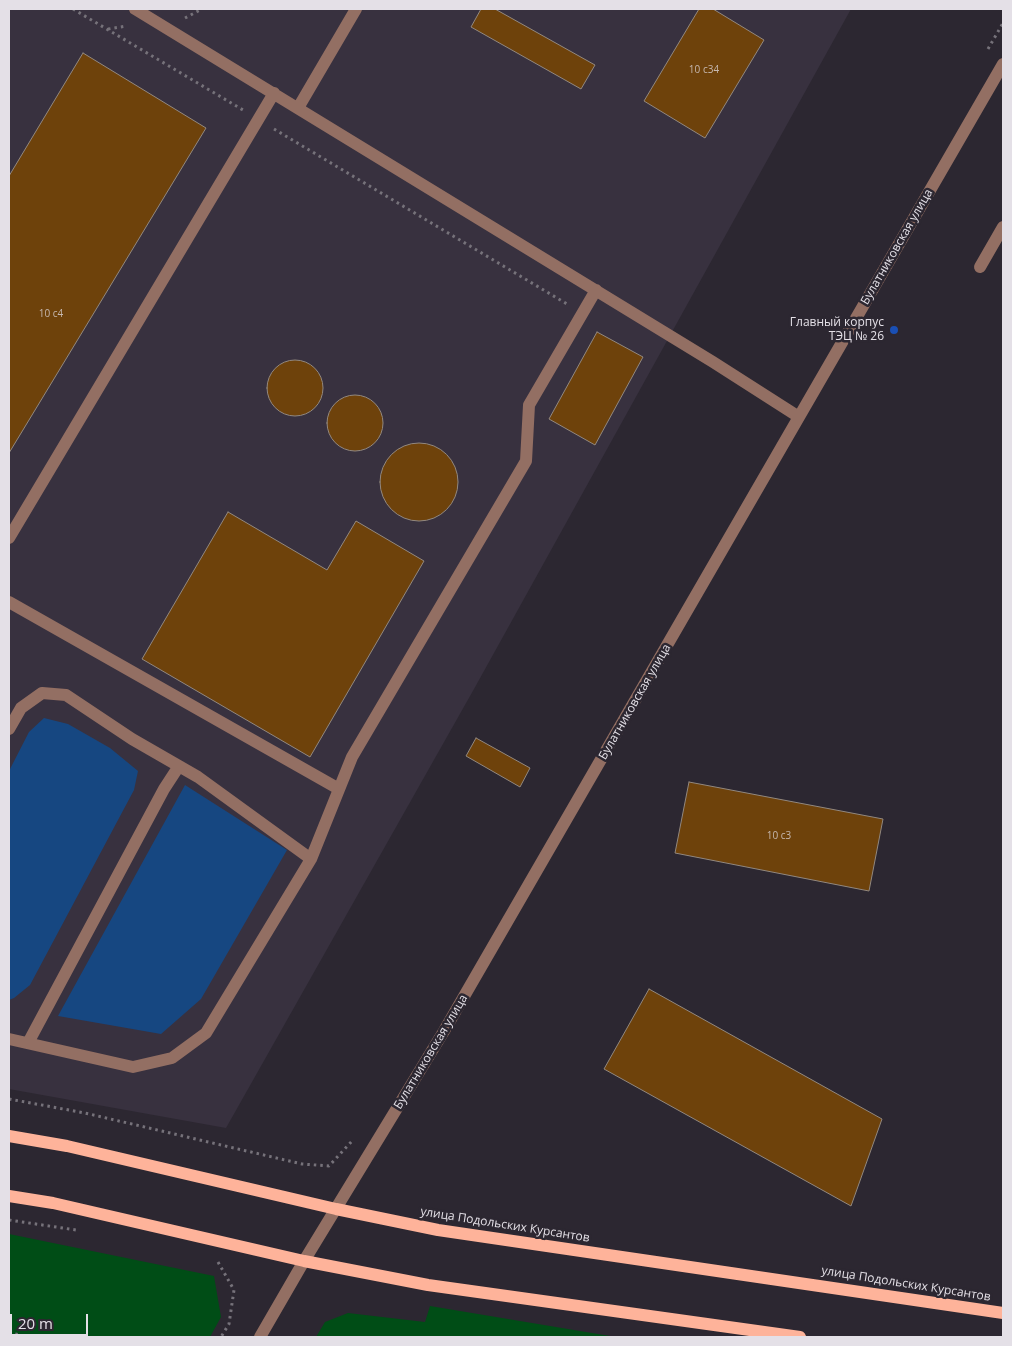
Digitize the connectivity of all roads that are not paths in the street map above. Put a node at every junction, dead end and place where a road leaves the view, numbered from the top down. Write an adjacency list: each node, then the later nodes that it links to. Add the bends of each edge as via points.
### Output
1 (135, 9): 4 (street)
2 (356, 9): 5 (street)
3 (1003, 64): 9 (street, Булатниковская улица)
4 (274, 93): 5 (street); 10 (street)
5 (298, 108): 8 (street)
6 (1003, 226): 7 (street)
7 (980, 267)
8 (596, 290): 9 (street); 14 (street, via 529,405 526,461 352,757)
9 (799, 417): 20 (street, Булатниковская улица, via 449,1023)
10 (9, 538)
11 (9, 602): 14 (street)
12 (9, 729): 13 (street, via 21,708 42,693 66,695)
13 (179, 766): 15 (street); 17 (street)
14 (339, 789): 15 (street)
15 (311, 859): 17 (street, via 206,1033 172,1058 133,1068)
16 (9, 1039): 17 (street)
17 (28, 1043)
18 (9, 1136): 20 (main road, улица Подольских Курсантов, via 67,1146)
19 (9, 1196): 21 (main road, via 62,1205)
20 (336, 1209): 21 (street, Булатниковская улица); 22 (main road, улица Подольских Курсантов, via 438,1230)
21 (304, 1261): 23 (street, Булатниковская улица); 24 (main road, via 428,1285)
22 (1003, 1313)
23 (260, 1337)
24 (800, 1337)

